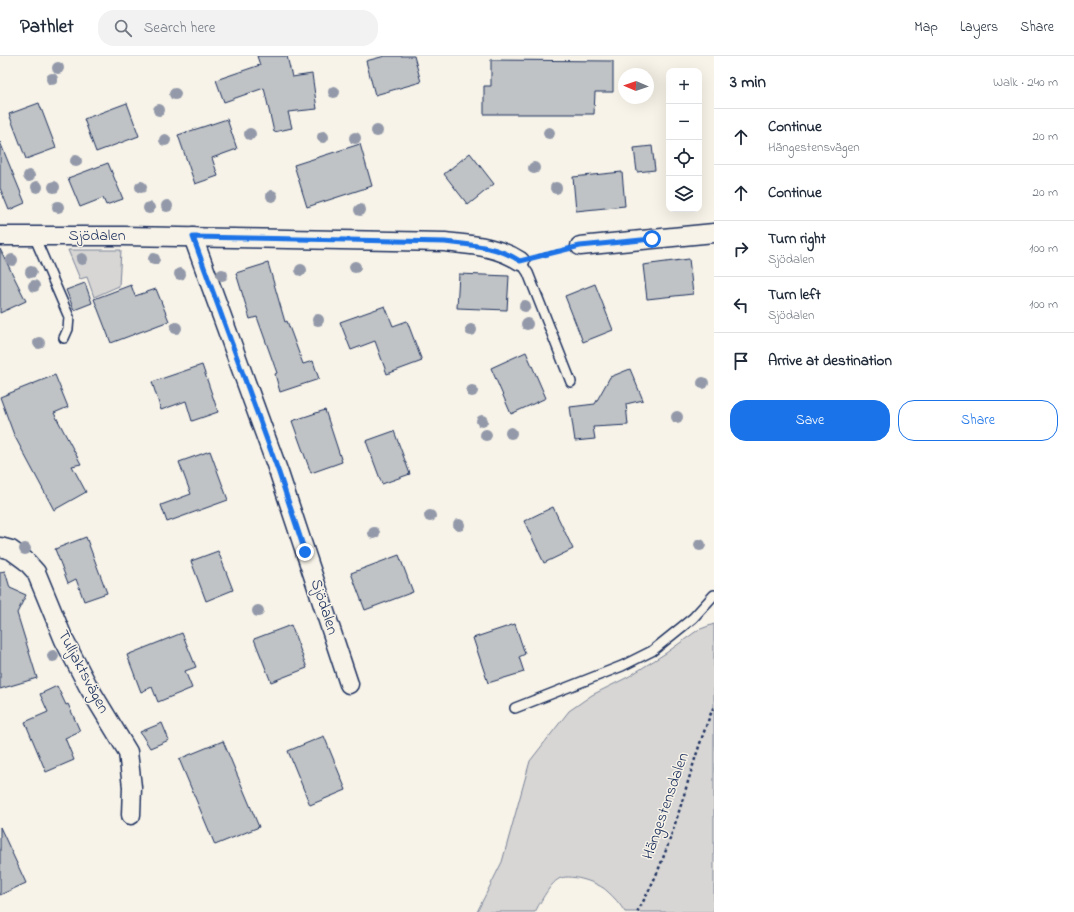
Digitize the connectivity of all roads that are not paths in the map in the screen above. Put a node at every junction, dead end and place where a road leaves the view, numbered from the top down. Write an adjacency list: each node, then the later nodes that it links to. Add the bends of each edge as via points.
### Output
1 (714, 232): 5 (street)
2 (0, 236): 3 (street, Sjödalen)
3 (34, 236): 4 (street, Sjödalen); 7 (lane, via 69,317)
4 (193, 237): 6 (street, Sjödalen, via 445,242 492,248); 11 (street, Sjödalen, via 279,473)
5 (580, 246)
6 (520, 261): 8 (lane, via 528,273)
7 (64, 338)
8 (571, 382)
9 (0, 546): 13 (street, Tulljaktsvägen, via 11,550 36,572 64,640 128,752 132,787)
10 (714, 595): 12 (lane, via 693,618 652,651 622,666)
11 (349, 684)
12 (515, 708)
13 (131, 815)

